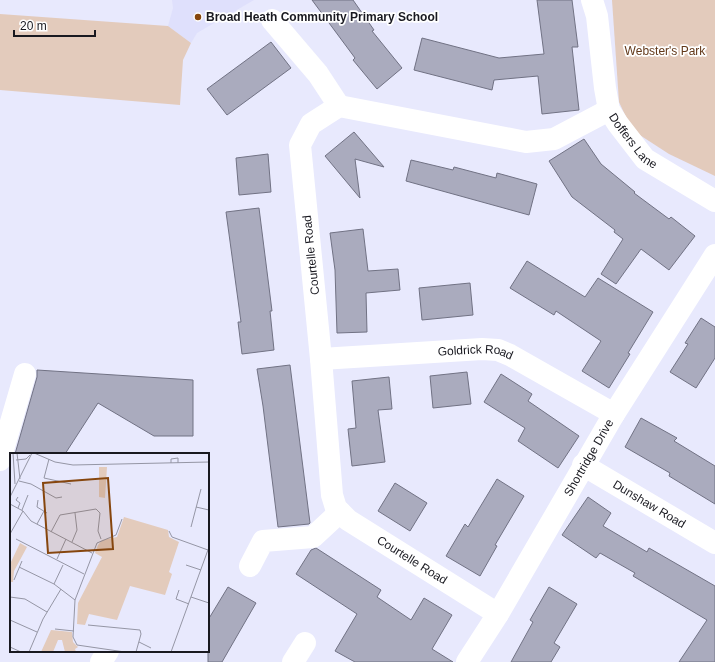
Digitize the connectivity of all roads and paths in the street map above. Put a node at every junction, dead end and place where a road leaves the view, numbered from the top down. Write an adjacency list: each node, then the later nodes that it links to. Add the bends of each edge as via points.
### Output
1 (592, 0): 4 (street, Doffers Lane, via 597,16)
2 (272, 20): 3 (street, via 318,74)
3 (339, 106): 4 (street, via 526,142 554,139); 7 (street, Courtelle Road, via 311,124 300,145)
4 (609, 110): 5 (street, Doffers Lane, via 645,159)
5 (715, 201)
6 (715, 255): 9 (street, Shortridge Drive)
7 (321, 359): 9 (street, Goldrick Road, via 498,350); 12 (street, Courtelle Road, via 332,495)
8 (25, 374): 10 (street)
9 (614, 414): 11 (street, Shortridge Drive)
10 (0, 460)
11 (583, 465): 13 (street, Dunshaw Road); 15 (street, Shortridge Drive)
12 (340, 512): 14 (street, via 313,537 263,541); 15 (street, Courtelle Road, via 348,520)
13 (715, 543)
14 (250, 566)
15 (498, 614): 20 (street, Shortridge Drive)
16 (304, 643): 19 (street)
17 (107, 652): 18 (street)
18 (101, 662)
19 (293, 662)
20 (467, 662)

